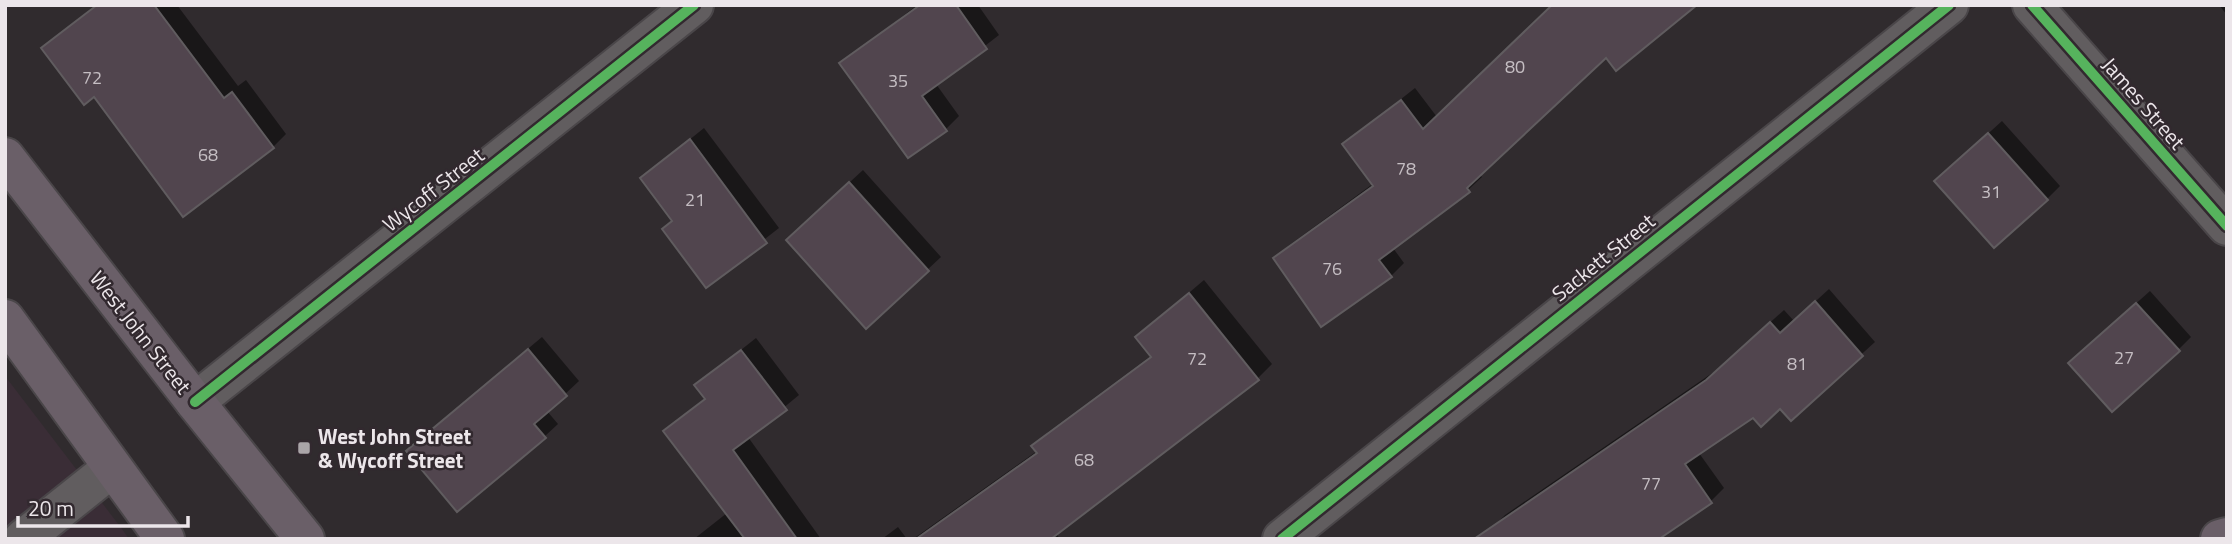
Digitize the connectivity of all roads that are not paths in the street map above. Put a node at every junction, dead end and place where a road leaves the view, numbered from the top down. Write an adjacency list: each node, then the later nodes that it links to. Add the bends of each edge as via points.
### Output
1 (694, 5): 7 (street, Wycoff Street)
2 (1949, 5): 13 (street, Sackett Street)
3 (2032, 5): 5 (street, James Street)
4 (5, 157): 7 (main road, West John Street)
5 (2227, 226)
6 (5, 319): 8 (main road)
7 (195, 402): 12 (main road, West John Street)
8 (112, 468): 10 (street); 11 (main road)
9 (2227, 537): 14 (main road)
10 (23, 539)
11 (165, 539)
12 (305, 539)
13 (1282, 539)
14 (2220, 539)

